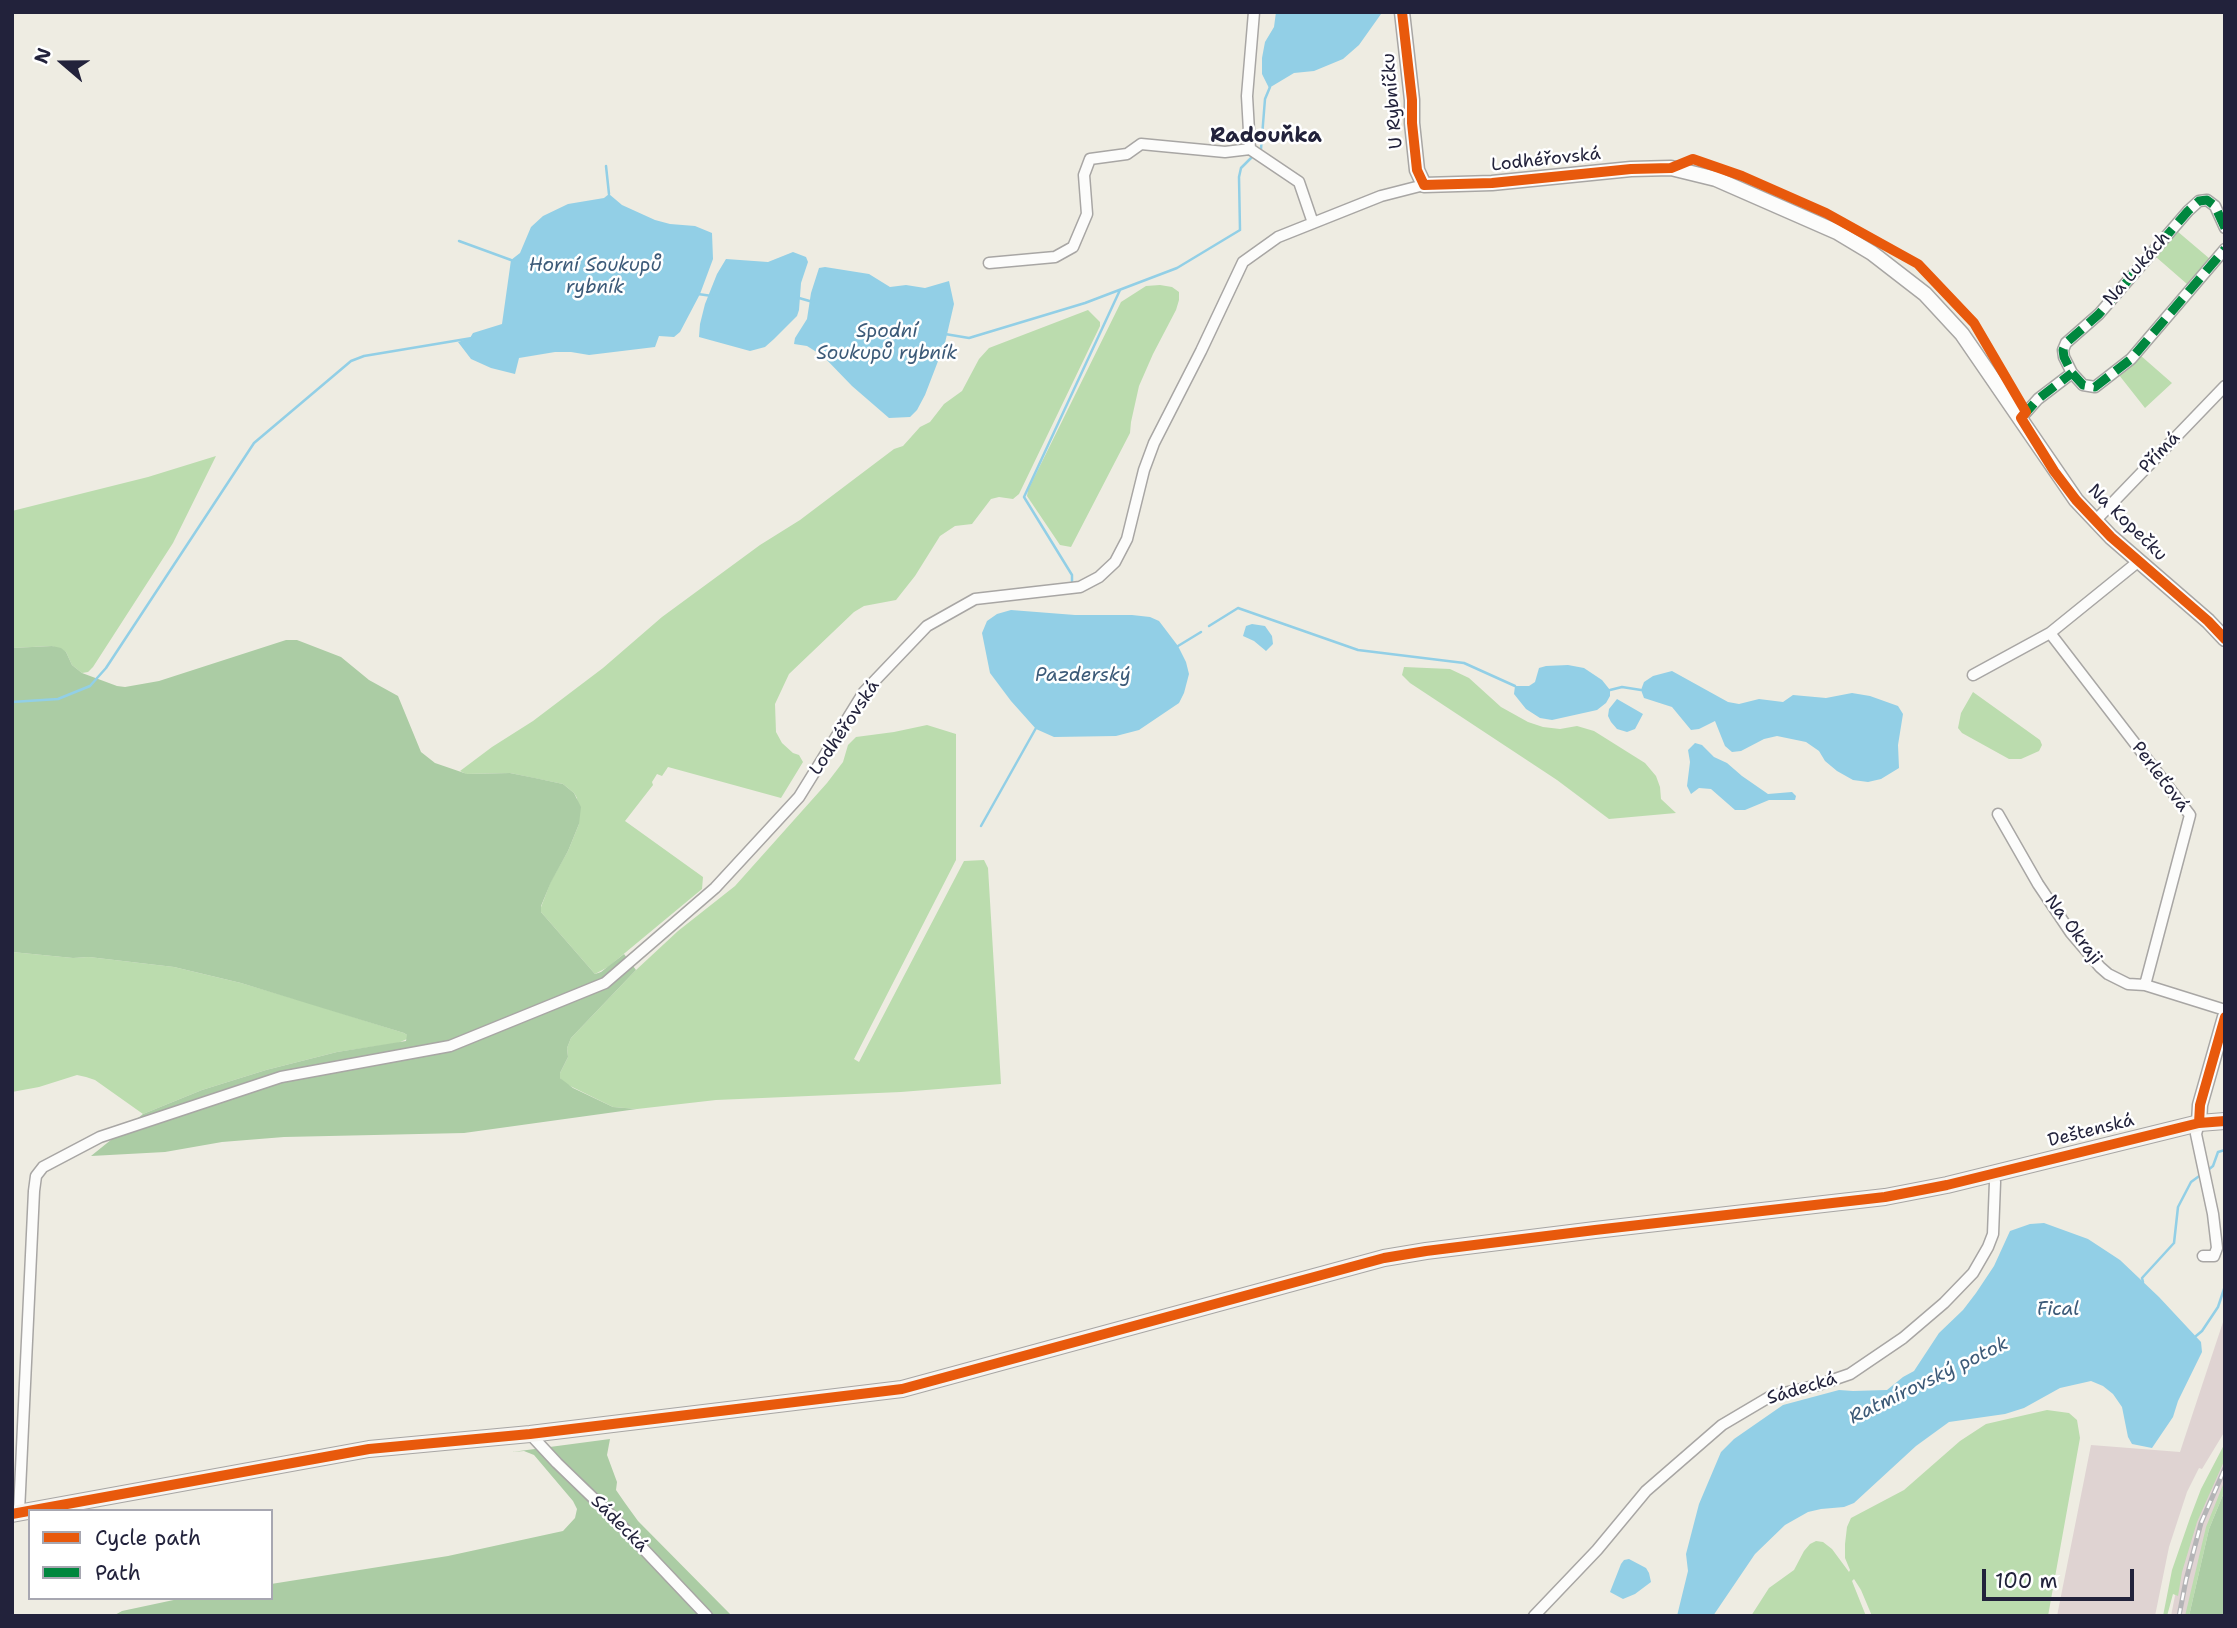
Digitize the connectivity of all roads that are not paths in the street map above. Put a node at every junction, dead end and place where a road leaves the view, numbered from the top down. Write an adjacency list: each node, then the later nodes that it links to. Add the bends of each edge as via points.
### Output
1 (1254, 12): 3 (street, via 1247,96)
2 (1402, 12): 4 (street, U Rybníčku, via 1417,170)
3 (1250, 149): 5 (street, via 1299,183); 8 (street, via 1225,152 1141,144 1127,154 1090,159 1084,175 1087,214 1073,247 1055,257)
4 (1424, 185): 5 (street, Lodhéřovská, via 1381,196); 11 (street, Lodhéřovská, via 1671,168 1716,179 1837,232 1925,294 1962,334)
5 (1313, 223): 27 (street, Lodhéřovská, via 1278,237 1243,262 1154,443 1127,539 1115,562 1080,587 975,599 927,626 864,692 799,797 715,888 605,983 450,1046 281,1077 100,1137 43,1167 34,1191)
6 (2225, 228): 9 (street, Na Lukách, via 2207,200 2188,211 2099,314 2066,343 2063,350)
7 (2225, 249): 9 (street, via 2132,359 2095,387 2083,385)
8 (989, 263)
9 (2072, 373): 11 (street)
10 (2225, 386): 12 (street, Přímá)
11 (2021, 418): 12 (street, Na Kopečku, via 2054,471)
12 (2095, 521): 13 (street, Na Kopečku)
13 (2139, 561): 14 (street); 15 (street, Na Kopečku)
14 (2050, 633): 16 (street); 18 (street, Perleťová, via 2190,815)
15 (2225, 639)
16 (1973, 675)
17 (1998, 814): 18 (street, Na Okraji, via 2038,884 2090,957 2119,980)
18 (2145, 985): 19 (street, Na Okraji)
19 (2225, 1010)
20 (2225, 1017): 22 (street)
21 (2225, 1121): 22 (main road, Deštenská)
22 (2199, 1123): 23 (main road, Deštenská); 24 (street, via 2196,1134 2217,1248 2214,1256)
23 (1992, 1174): 25 (main road, Deštenská, via 1885,1197 1384,1258 902,1389); 29 (street, Sádecká, via 1993,1234 1973,1273 1944,1303 1850,1374 1771,1396 1723,1424 1646,1491)
24 (2203, 1256)
25 (530, 1434): 26 (main road, Deštenská, via 369,1449); 28 (street, Sádecká)
26 (38, 1509)
27 (16, 1513)
28 (708, 1616)
29 (1534, 1616)

